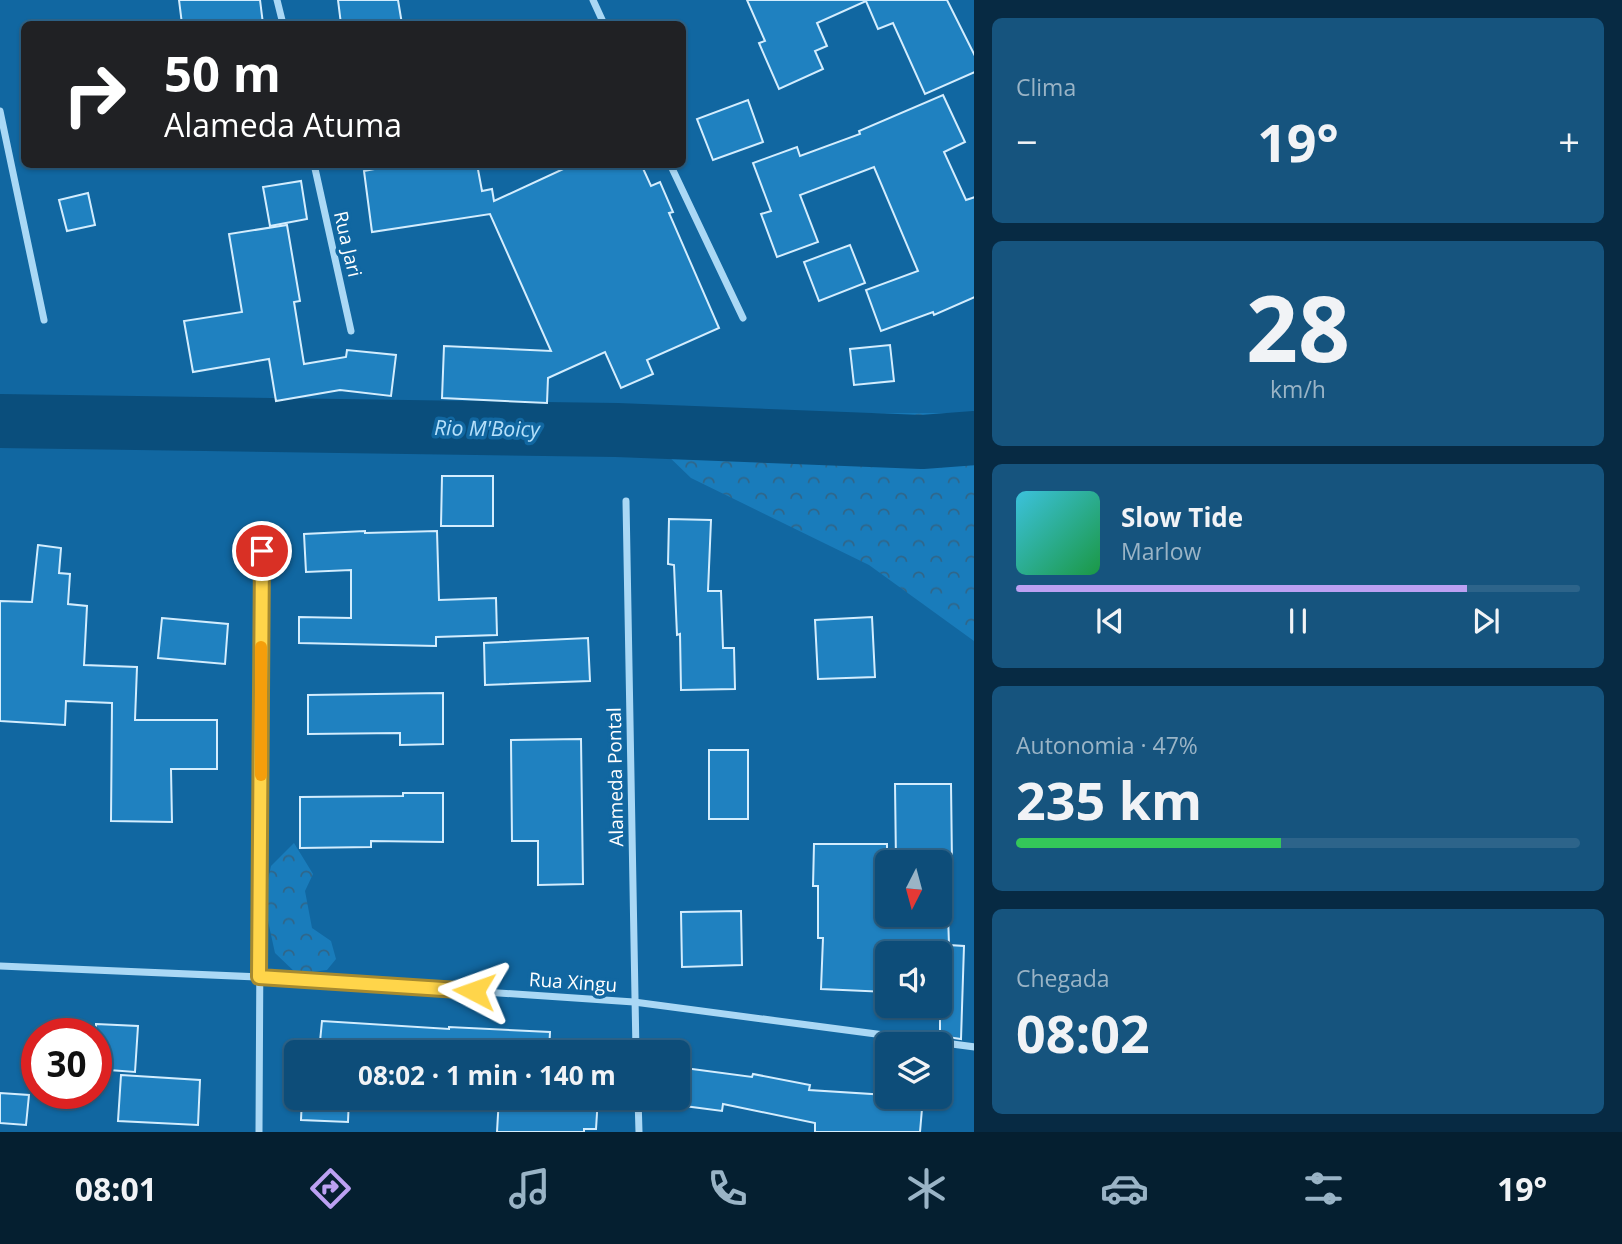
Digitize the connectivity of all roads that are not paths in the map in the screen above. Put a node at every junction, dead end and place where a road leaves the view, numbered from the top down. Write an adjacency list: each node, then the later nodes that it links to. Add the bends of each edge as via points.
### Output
1 (277, 0): 3 (street)
2 (593, 0): 4 (street)
3 (282, 21)
4 (603, 21)
5 (0, 111): 9 (street)
6 (315, 168): 10 (street, Rua Jari)
7 (672, 168): 8 (street)
8 (743, 318)
9 (44, 320)
10 (351, 331)
11 (626, 501): 15 (street, Alameda Pontal)
12 (262, 551): 14 (street)
13 (0, 966): 14 (street, Rua Xingu)
14 (259, 977): 15 (street, Rua Xingu); 19 (street)
15 (634, 1002): 16 (street, Alameda Pontal); 17 (street, Rua Xingu)
16 (636, 1040)
17 (974, 1047)
18 (638, 1110): 20 (street)
19 (259, 1132)
20 (639, 1132)

